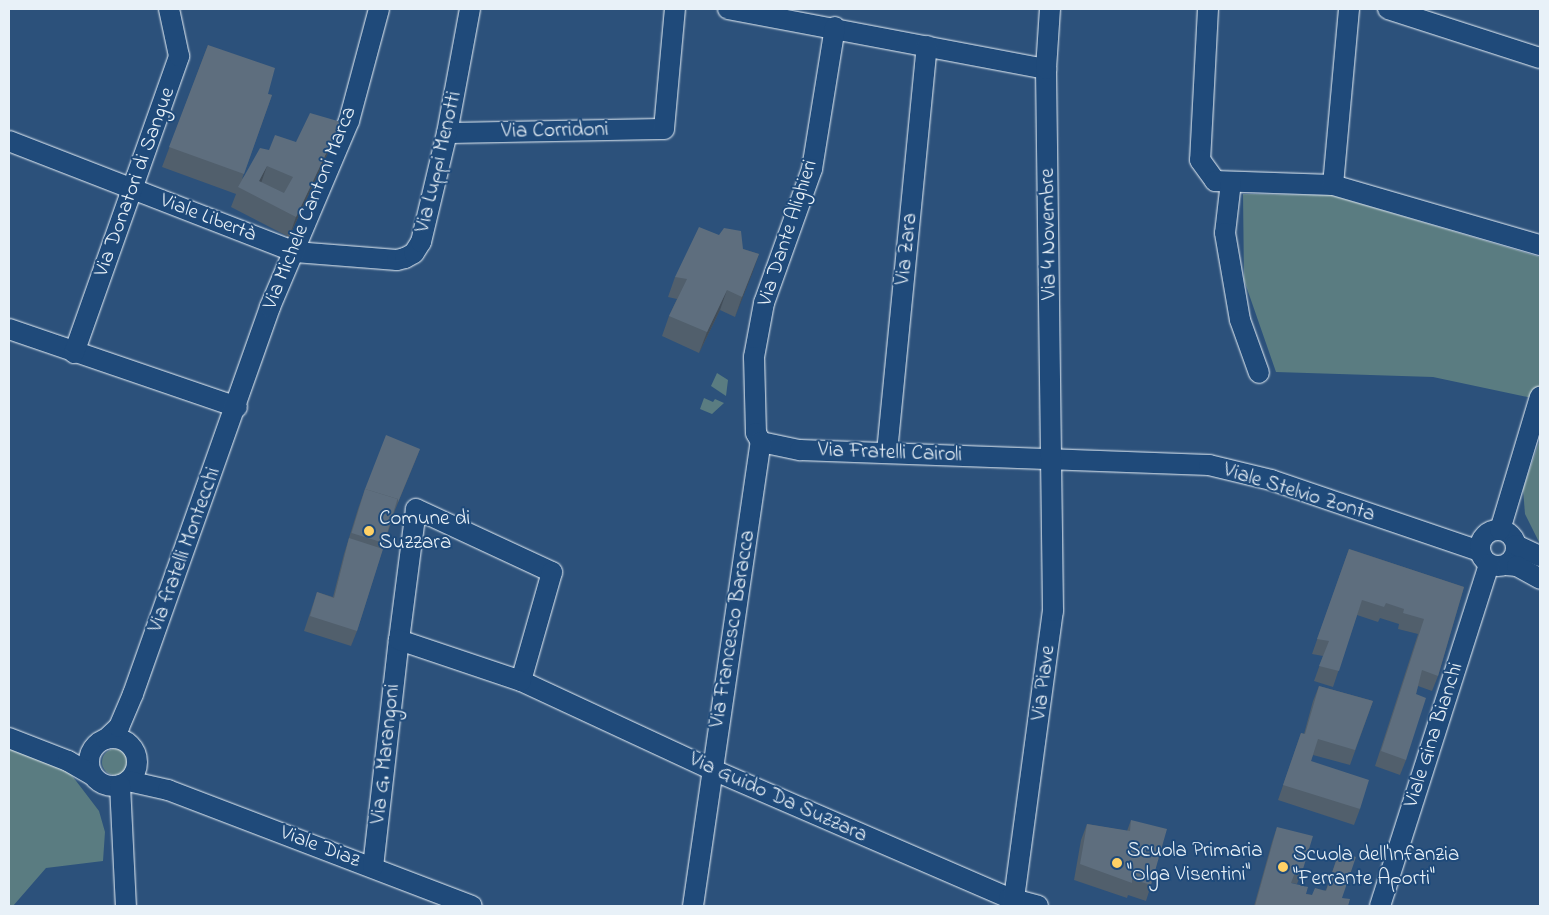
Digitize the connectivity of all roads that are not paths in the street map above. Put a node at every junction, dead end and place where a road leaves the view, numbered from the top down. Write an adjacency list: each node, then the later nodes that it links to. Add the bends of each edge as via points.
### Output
1 (169, 9): 18 (street, Via Donatori di Sangue, via 179,56)
2 (379, 9): 20 (street, Via Michele Cantoni Marca, via 348,121)
3 (470, 9): 14 (street, Via Luppi Menotti)
4 (675, 9): 14 (street, Via Corridoni, via 664,129)
5 (728, 9): 10 (street)
6 (1050, 9): 13 (street, Via 4 Novembre)
7 (1208, 9): 16 (street, via 1200,160 1215,181)
8 (1349, 9): 17 (street)
9 (1388, 9): 12 (street)
10 (835, 28): 11 (street); 26 (street, Via Dante Alighieri, via 812,169 764,303 754,357 756,433)
11 (927, 46): 13 (street); 27 (street, Via Zara)
12 (1540, 58)
13 (1046, 69): 28 (street, Via 4 Novembre)
14 (447, 133): 20 (street, Via Luppi Menotti, via 421,242 414,254 397,260)
15 (9, 141): 18 (street, Viale Libertà)
16 (1231, 182): 17 (street); 23 (street, via 1226,233 1240,320)
17 (1333, 185): 19 (street)
18 (132, 188): 20 (street, Viale Libertà); 22 (street, Via Donatori di Sangue)
19 (1540, 246)
20 (295, 252): 25 (street, Via Michele Cantoni Marca, via 270,306)
21 (9, 329): 22 (street)
22 (74, 353): 25 (street)
23 (1259, 373)
24 (1539, 403): 29 (street)
25 (237, 407): 36 (street, Via fratelli Montecchi)
26 (761, 442): 27 (street, Via Fratelli Cairoli, via 800,450); 41 (street, Via Francesco Baracca)
27 (886, 452): 28 (street, Via Fratelli Cairoli)
28 (1053, 459): 32 (street, Viale Stelvio Zonta, via 1209,466 1271,480); 47 (street, Via Piave, via 1054,611)
29 (1500, 530): 30 (street, via 1510,535); 32 (street, via 1485,536)
30 (1516, 545): 31 (street); 32 (street, via 1514,557)
31 (1540, 556)
32 (1492, 560): 33 (street, Viale Stelvio Zonta, via 1517,566); 52 (street, Viale Gina Bianchi)
33 (1540, 579)
34 (399, 640): 35 (street, Via Guido Da Suzzara); 35 (street, Via G. Marangoni, via 416,509 552,572); 46 (street, Via G. Marangoni)
35 (521, 681): 41 (street, Via Guido Da Suzzara)
36 (133, 694): 38 (street, via 119,728); 40 (street, via 128,726)
37 (9, 738): 39 (street)
38 (101, 742): 39 (street, via 69,755); 40 (street, via 122,740); 42 (street, via 89,759)
39 (36, 748): 42 (street)
40 (132, 749): 43 (street, via 136,768); 44 (street, via 145,770)
41 (711, 769): 47 (street, Via Guido Da Suzzara); 50 (street, Via Francesco Baracca)
42 (95, 778): 43 (street); 45 (street)
43 (124, 783): 44 (street); 45 (street)
44 (168, 790): 46 (street, Viale Diaz)
45 (123, 833): 48 (street)
46 (373, 867): 49 (street, Viale Diaz)
47 (1013, 903): 51 (street, Via Guido Da Suzzara)
48 (126, 906)
49 (472, 906)
50 (693, 906)
51 (1038, 906)
52 (1380, 906)

